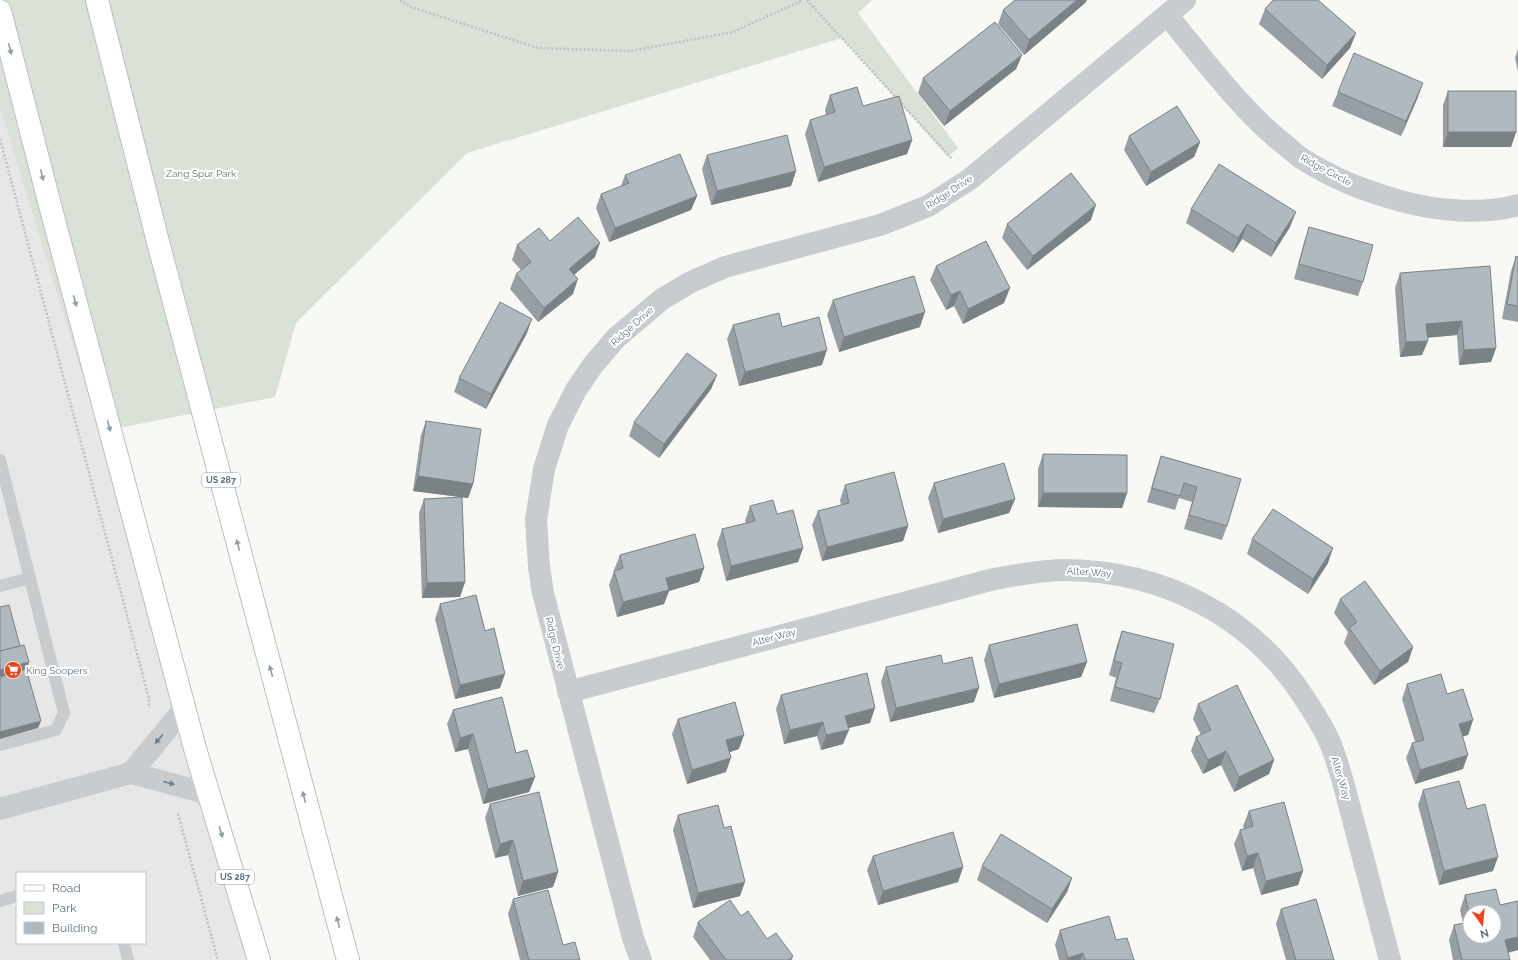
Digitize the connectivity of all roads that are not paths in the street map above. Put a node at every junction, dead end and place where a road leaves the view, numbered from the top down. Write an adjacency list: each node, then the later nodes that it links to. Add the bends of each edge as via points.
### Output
1 (97, 0): 20 (main road, US 287, one-way to 1, via 157,238)
2 (1185, 0): 4 (street, Ridge Drive)
3 (0, 11): 10 (main road, US 287, one-way to 10)
4 (1167, 15): 5 (street, Ridge Circle, via 1263,126 1300,157 1339,179 1370,192 1439,209 1468,210); 9 (street, Ridge Drive, via 970,179 928,206 880,225 725,267 691,282 662,299 616,338 576,390 558,425 544,469 536,520 543,593)
5 (1518, 205)
6 (0, 460): 7 (lane)
7 (30, 578): 8 (lane); 11 (lane, via 64,713 56,730)
8 (0, 586)
9 (568, 692): 21 (street, Ridge Drive); 22 (street, Alter Way, via 1024,573 1096,571 1158,584 1192,598 1254,638 1276,659 1296,684 1320,722 1331,745 1344,786)
10 (184, 709): 12 (street, one-way to 12); 13 (main road, US 287)
11 (0, 745)
12 (131, 773): 13 (street, one-way to 13); 14 (street)
13 (209, 794): 19 (main road, US 287, one-way to 19)
14 (0, 809)
15 (16, 896): 16 (lane)
16 (0, 901)
17 (124, 944): 18 (lane)
18 (126, 960)
19 (259, 960)
20 (348, 960)
21 (641, 960)
22 (1390, 960)

